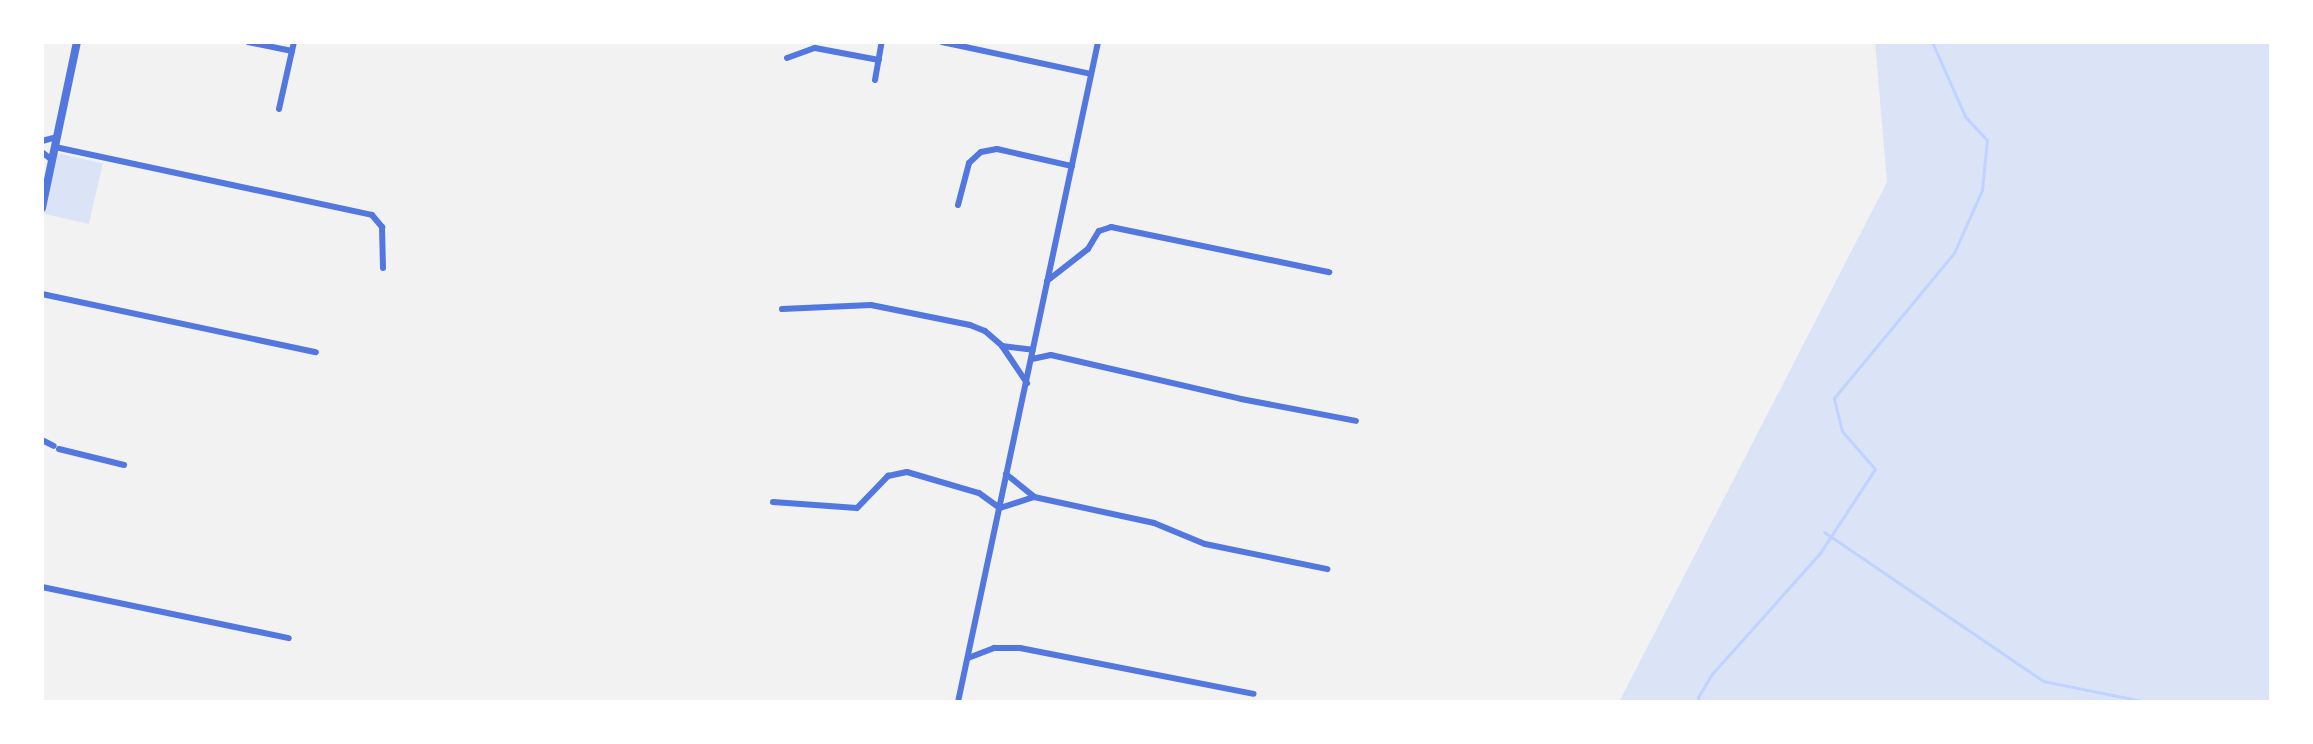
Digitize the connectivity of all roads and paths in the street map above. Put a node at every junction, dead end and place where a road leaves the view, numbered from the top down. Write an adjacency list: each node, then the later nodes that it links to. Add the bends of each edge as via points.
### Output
1 (77, 42): 14 (street)
2 (248, 42): 7 (street)
3 (294, 42): 7 (street)
4 (882, 42): 9 (street)
5 (942, 42): 10 (street)
6 (1098, 42): 10 (street)
7 (292, 51): 12 (street)
8 (787, 58): 9 (street, via 815,48)
9 (879, 60): 11 (street)
10 (1091, 74): 17 (street)
11 (875, 80)
12 (279, 109)
13 (42, 141): 14 (street)
14 (56, 142): 16 (street); 20 (street, via 372,215 382,227)
15 (42, 152): 16 (street)
16 (52, 160): 19 (street)
17 (1072, 166): 18 (street, via 997,149 981,152 969,163); 22 (street)
18 (958, 205)
19 (42, 208)
20 (383, 268)
21 (1329, 272): 22 (street, via 1111,227 1099,231 1088,249)
22 (1047, 281): 28 (street)
23 (42, 285): 25 (street)
24 (42, 294): 25 (street)
25 (56, 294): 29 (street)
26 (782, 309): 27 (street, via 882,307 979,328)
27 (1002, 346): 28 (street); 32 (street)
28 (1034, 348): 30 (street); 31 (street)
29 (316, 352)
30 (1051, 355): 31 (street); 33 (street)
31 (1032, 359): 32 (street)
32 (1027, 383): 36 (street)
33 (1356, 421)
34 (42, 440): 35 (street)
35 (124, 465)
36 (1006, 474): 37 (street); 39 (street)
37 (1034, 497): 39 (street); 40 (street, via 1154,523 1205,544)
38 (773, 502): 39 (street, via 857,508 888,476 900,472 979,493)
39 (1000, 508): 43 (street)
40 (1327, 569)
41 (42, 587): 42 (street)
42 (289, 638)
43 (968, 658): 44 (street, via 994,648 1020,648); 45 (street)
44 (1254, 694)
45 (958, 702)

